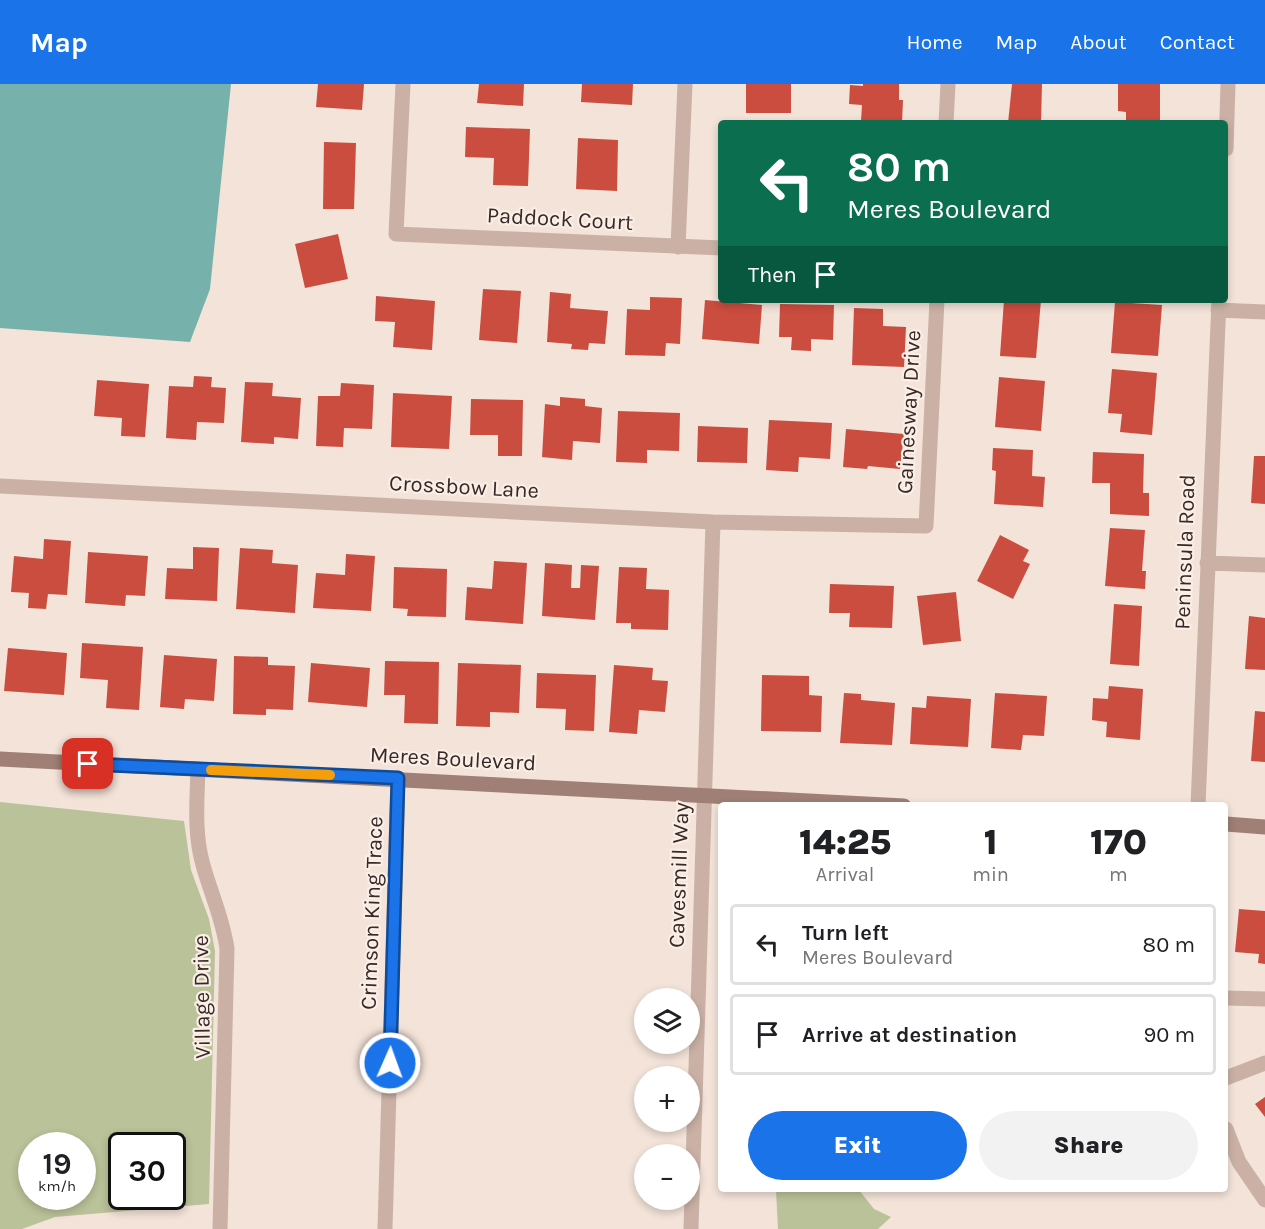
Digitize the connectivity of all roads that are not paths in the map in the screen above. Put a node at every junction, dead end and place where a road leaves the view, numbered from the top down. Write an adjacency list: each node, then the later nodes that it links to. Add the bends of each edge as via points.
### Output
1 (403, 84): 7 (street, Paddock Court, via 396,234)
2 (685, 84): 7 (street)
3 (948, 84): 5 (street)
4 (1228, 84): 6 (street)
5 (946, 120)
6 (1227, 120)
7 (678, 247): 8 (street, Paddock Court)
8 (718, 248)
9 (937, 303): 14 (street, Gainesway Drive)
10 (1219, 305): 11 (street); 15 (street, Peninsula Road)
11 (1265, 312)
12 (0, 486): 13 (street, Crossbow Lane)
13 (713, 522): 14 (street, Crossbow Lane); 20 (street, Cavesmill Way)
14 (926, 526)
15 (1207, 563): 16 (street); 22 (street, Peninsula Road)
16 (1265, 566)
17 (0, 759): 18 (street, Meres Boulevard)
18 (198, 769): 19 (street, Meres Boulevard); 31 (street, Village Drive, via 196,821 201,856 221,914 228,949)
19 (398, 778): 20 (street, Meres Boulevard); 32 (street, Crimson King Trace)
20 (704, 794): 21 (street, Meres Boulevard); 33 (street, Cavesmill Way)
21 (837, 802)
22 (1198, 802)
23 (1228, 824): 24 (street)
24 (1265, 826)
25 (1228, 998): 26 (street)
26 (1265, 999)
27 (1265, 1063): 28 (street)
28 (1228, 1077)
29 (1228, 1134): 30 (street, via 1239,1162)
30 (1265, 1200)
31 (220, 1229)
32 (385, 1229)
33 (691, 1229)

